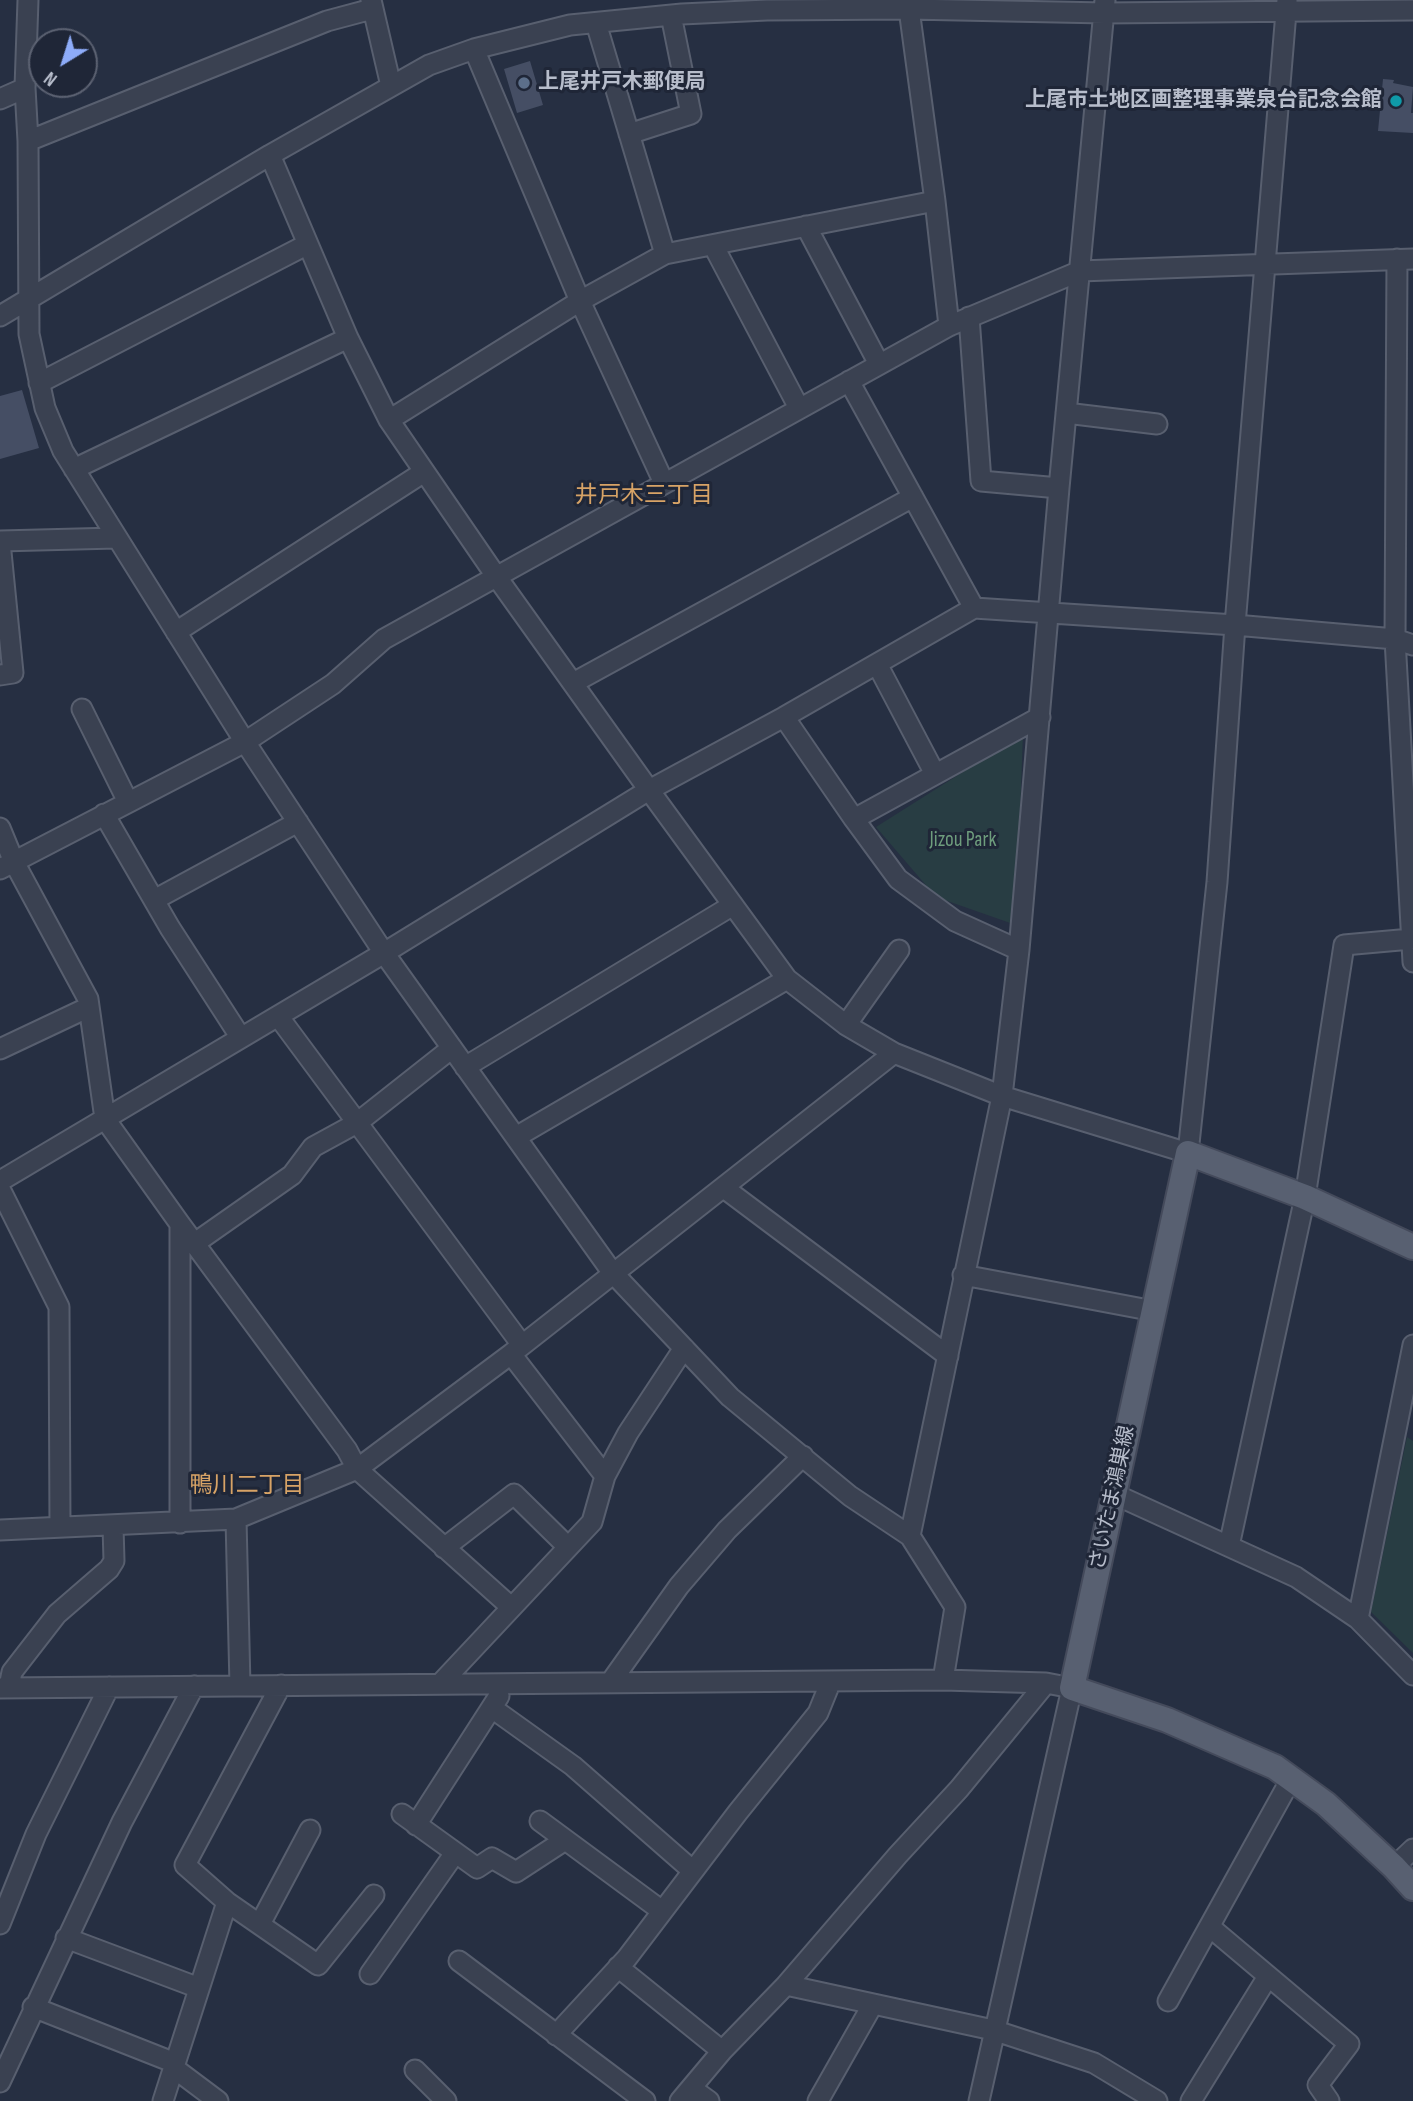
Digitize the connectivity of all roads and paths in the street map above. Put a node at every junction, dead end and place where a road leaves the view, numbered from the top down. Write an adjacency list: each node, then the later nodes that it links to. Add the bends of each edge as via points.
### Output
1 (28, 0): 12 (street)
2 (371, 4): 11 (street); 15 (street)
3 (767, 5): 6 (street); 8 (street)
4 (1287, 5): 5 (street); 7 (street); 23 (street)
5 (1105, 6): 6 (street); 24 (street)
6 (909, 9): 17 (street)
7 (1413, 10)
8 (671, 15): 9 (street); 14 (street, via 691,114)
9 (596, 23): 10 (street); 14 (street)
10 (474, 49): 11 (street, via 429,65); 26 (street)
11 (391, 86): 16 (street)
12 (25, 88): 13 (street); 15 (street)
13 (0, 99)
14 (629, 134): 21 (street)
15 (28, 141): 25 (street)
16 (270, 155): 19 (street); 25 (street)
17 (935, 201): 18 (street); 29 (street)
18 (806, 226): 20 (street); 32 (street)
19 (308, 244): 30 (street); 34 (street)
20 (713, 245): 21 (street); 35 (street)
21 (665, 254): 26 (street)
22 (1405, 259): 23 (street); 31 (street)
23 (1266, 263): 24 (street); 51 (street)
24 (1080, 271): 28 (street); 36 (street)
25 (27, 300): 27 (street); 34 (street)
26 (580, 301): 37 (street); 42 (street)
27 (0, 316)
28 (969, 317): 29 (street); 43 (street, via 981,481)
29 (949, 326): 32 (street)
30 (348, 338): 37 (street); 40 (street)
31 (1405, 353): 39 (street)
32 (879, 364): 33 (street)
33 (849, 381): 35 (street); 44 (street)
34 (39, 383): 40 (street, via 45,408)
35 (799, 408): 42 (street)
36 (1066, 413): 38 (street); 43 (street)
37 (389, 419): 41 (street)
38 (1157, 424)
39 (1404, 468): 47 (street)
40 (74, 469): 45 (street)
41 (424, 472): 48 (street); 52 (street)
42 (664, 483): 48 (street)
43 (1059, 488): 50 (street)
44 (913, 496): 49 (street); 56 (street)
45 (116, 538): 46 (street); 52 (street)
46 (0, 541): 55 (street, via 13,673)
47 (1404, 541): 53 (street)
48 (496, 576): 56 (street); 60 (street, via 384,639 333,684)
49 (974, 608): 50 (street); 54 (street)
50 (1048, 612): 51 (street); 59 (street)
51 (1234, 625): 53 (street); 90 (street, via 1217,883)
52 (176, 632): 60 (street)
53 (1404, 642): 69 (street)
54 (877, 664): 58 (street); 61 (street)
55 (0, 675)
56 (573, 683): 62 (street)
57 (82, 709): 63 (street)
58 (783, 717): 62 (street); 65 (street)
59 (1040, 717): 61 (street); 74 (street)
60 (245, 742): 63 (street); 66 (street)
61 (935, 774): 65 (street)
62 (649, 790): 71 (street); 75 (street)
63 (128, 802): 64 (street)
64 (104, 814): 68 (street); 70 (street)
65 (853, 819): 74 (street, via 898,879 955,921)
66 (298, 822): 70 (street); 75 (street)
67 (0, 828): 68 (street)
68 (7, 865): 78 (street)
69 (1411, 868): 72 (street)
70 (154, 900): 81 (street)
71 (733, 905): 77 (street); 85 (street)
72 (1410, 939): 76 (street); 94 (street, via 1344,945)
73 (899, 950): 80 (street)
74 (1019, 950): 86 (street)
75 (384, 953): 79 (street); 82 (street)
76 (1413, 962)
77 (787, 979): 80 (street); 89 (street)
78 (89, 1007): 83 (street); 87 (street)
79 (278, 1016): 81 (street); 88 (street)
80 (846, 1026): 84 (street)
81 (241, 1038): 87 (street)
82 (452, 1048): 85 (street); 88 (street)
83 (0, 1049)
84 (894, 1053): 86 (street); 92 (street)
85 (466, 1067): 89 (street)
86 (1002, 1096): 90 (street); 99 (street)
87 (105, 1119): 91 (street); 95 (street)
88 (357, 1123): 96 (street, via 313,1147 292,1175); 103 (street)
89 (516, 1137): 98 (street)
90 (1188, 1153): 94 (main road); 100 (main road, さいたま鴻巣線)
91 (0, 1181)
92 (724, 1188): 98 (street); 104 (street)
93 (0, 1189): 112 (street, via 60,1307)
94 (1305, 1197): 97 (main road); 115 (street)
95 (180, 1224): 96 (street); 110 (street)
96 (195, 1243): 106 (street)
97 (1413, 1247)
98 (612, 1272): 102 (street); 103 (street)
99 (963, 1275): 100 (street); 104 (street)
100 (1154, 1311): 108 (main road, さいたま鴻巣線)
101 (1413, 1345): 119 (street)
102 (684, 1348): 105 (street, via 730,1397); 107 (street)
103 (517, 1350): 106 (street); 107 (street)
104 (948, 1356): 114 (street)
105 (803, 1456): 114 (street, via 849,1496); 123 (street, via 727,1530 679,1586)
106 (357, 1469): 109 (street); 117 (street)
107 (605, 1476): 116 (street, via 592,1522)
108 (1114, 1494): 115 (street); 132 (main road, さいたま鴻巣線)
109 (236, 1519): 110 (street); 129 (street)
110 (180, 1523): 111 (street)
111 (113, 1526): 112 (street); 131 (street, via 114,1561 109,1569 57,1614)
112 (60, 1527): 113 (street)
113 (0, 1530)
114 (910, 1535): 121 (street, via 955,1606)
115 (1229, 1546): 119 (street, via 1296,1577)
116 (568, 1547): 117 (street, via 514,1494); 118 (street)
117 (444, 1548): 118 (street)
118 (511, 1607): 125 (street)
119 (1358, 1619): 120 (street)
120 (1409, 1661)
121 (943, 1680): 122 (street); 124 (street)
122 (831, 1681): 123 (street); 141 (street, via 818,1713)
123 (610, 1682): 126 (street)
124 (1046, 1683): 132 (street); 154 (street)
125 (440, 1684): 126 (street); 127 (street)
126 (506, 1684): 133 (street)
127 (281, 1685): 129 (street); 144 (street, via 185,1865)
128 (194, 1686): 129 (street); 130 (street); 149 (street)
129 (240, 1686)
130 (109, 1687): 131 (street); 146 (street, via 36,1834)
131 (4, 1688)
132 (1072, 1688): 134 (main road, via 1167,1720 1275,1767); 159 (street)
133 (492, 1708): 139 (street, via 409,1819); 141 (street, via 573,1766)
134 (1291, 1779): 140 (main road, via 1326,1804); 148 (street)
135 (540, 1821): 137 (street)
136 (310, 1830): 147 (street)
137 (565, 1840): 139 (street, via 516,1872 492,1858 477,1868); 145 (street)
138 (1413, 1849): 140 (street)
139 (455, 1853): 152 (street)
140 (1394, 1867): 142 (main road)
141 (693, 1871): 145 (street)
142 (1413, 1888)
143 (374, 1895): 147 (street, via 318,1965)
144 (227, 1902): 147 (street); 155 (street)
145 (662, 1911): 151 (street)
146 (0, 1924)
147 (260, 1924)
148 (1210, 1927): 153 (street); 156 (street)
149 (66, 1938): 155 (street); 158 (street)
150 (459, 1961): 160 (street)
151 (618, 1967): 160 (street); 161 (street)
152 (370, 1973)
153 (1267, 1978): 174 (street); 175 (street, via 1349,2044 1318,2085)
154 (786, 1985): 157 (street); 161 (street)
155 (198, 1988): 162 (street)
156 (1168, 2001)
157 (873, 2004): 159 (street); 171 (street)
158 (33, 2007): 162 (street); 164 (street)
159 (993, 2030): 172 (street); 173 (street, via 1094,2063)
160 (556, 2035): 169 (street)
161 (722, 2050): 165 (street)
162 (174, 2066): 166 (street); 167 (street)
163 (415, 2070): 168 (street)
164 (0, 2082)
165 (685, 2094): 170 (street)
166 (163, 2101)
167 (218, 2101)
168 (446, 2101)
169 (645, 2101)
170 (709, 2101)
171 (818, 2101)
172 (979, 2101)
173 (1157, 2101)
174 (1191, 2101)
175 (1329, 2101)

